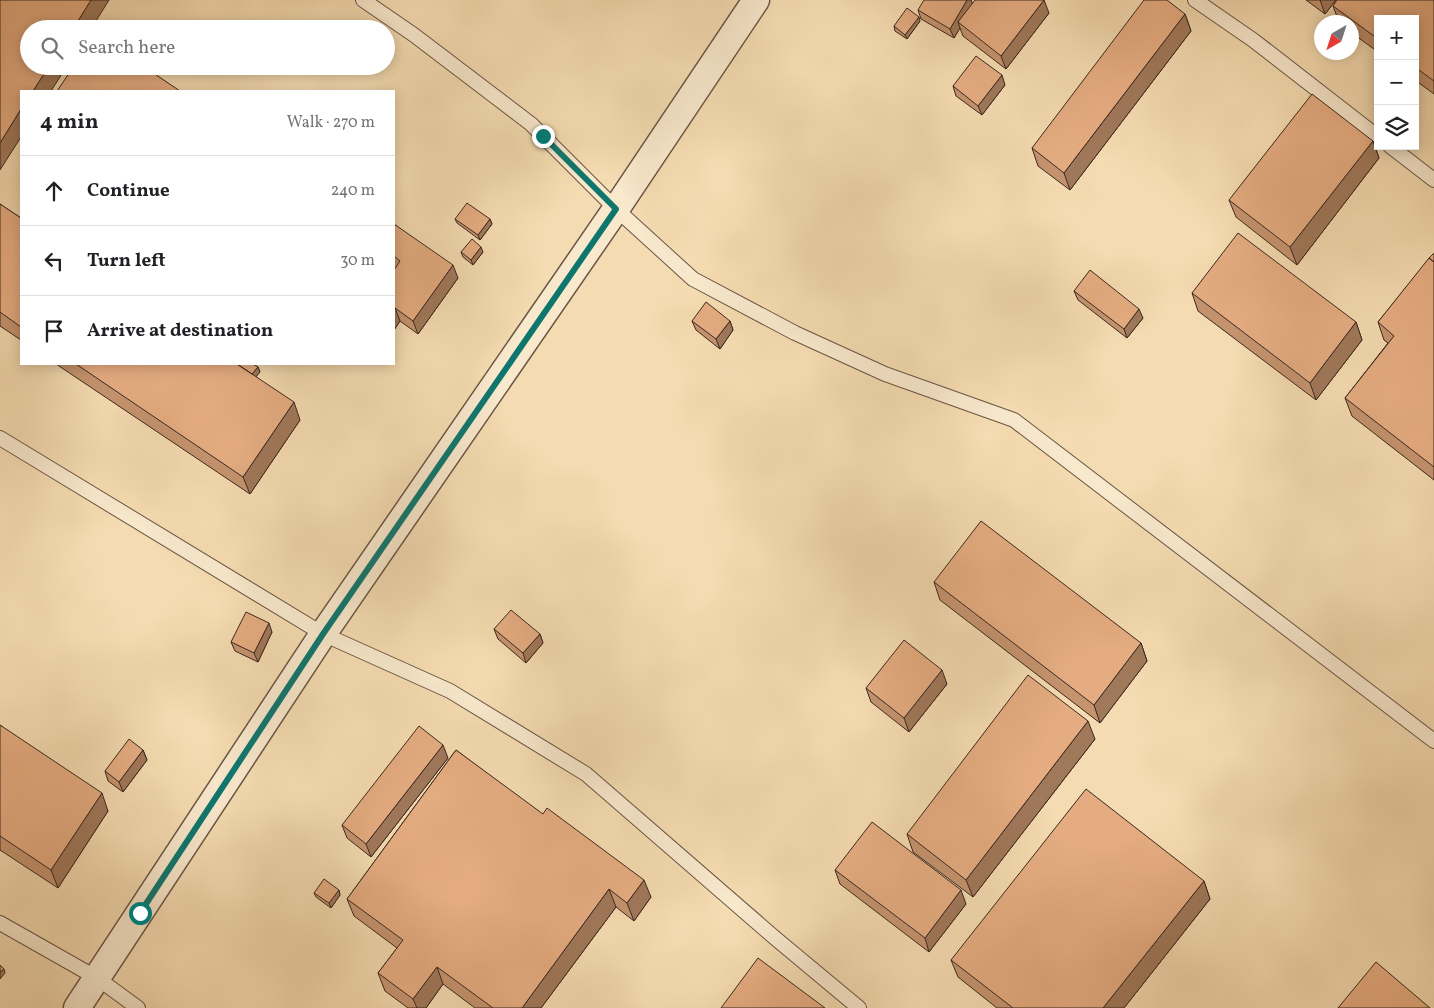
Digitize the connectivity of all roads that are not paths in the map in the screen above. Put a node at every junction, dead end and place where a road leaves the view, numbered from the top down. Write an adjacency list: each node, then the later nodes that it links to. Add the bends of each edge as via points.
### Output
1 (363, 0): 4 (lane)
2 (756, 0): 9 (street)
3 (1195, 0): 6 (lane, via 1253,40)
4 (392, 20)
5 (395, 22): 9 (lane, via 531,124)
6 (1374, 134)
7 (1395, 150): 8 (lane)
8 (1434, 180)
9 (616, 209): 11 (street); 12 (lane, via 693,278 795,333 885,374 1014,420)
10 (0, 438): 11 (lane)
11 (323, 634): 14 (street); 17 (lane, via 450,691 586,774)
12 (1434, 741)
13 (0, 923): 14 (lane)
14 (97, 978): 15 (street); 16 (lane)
15 (77, 1008)
16 (138, 1008)
17 (859, 1008)

